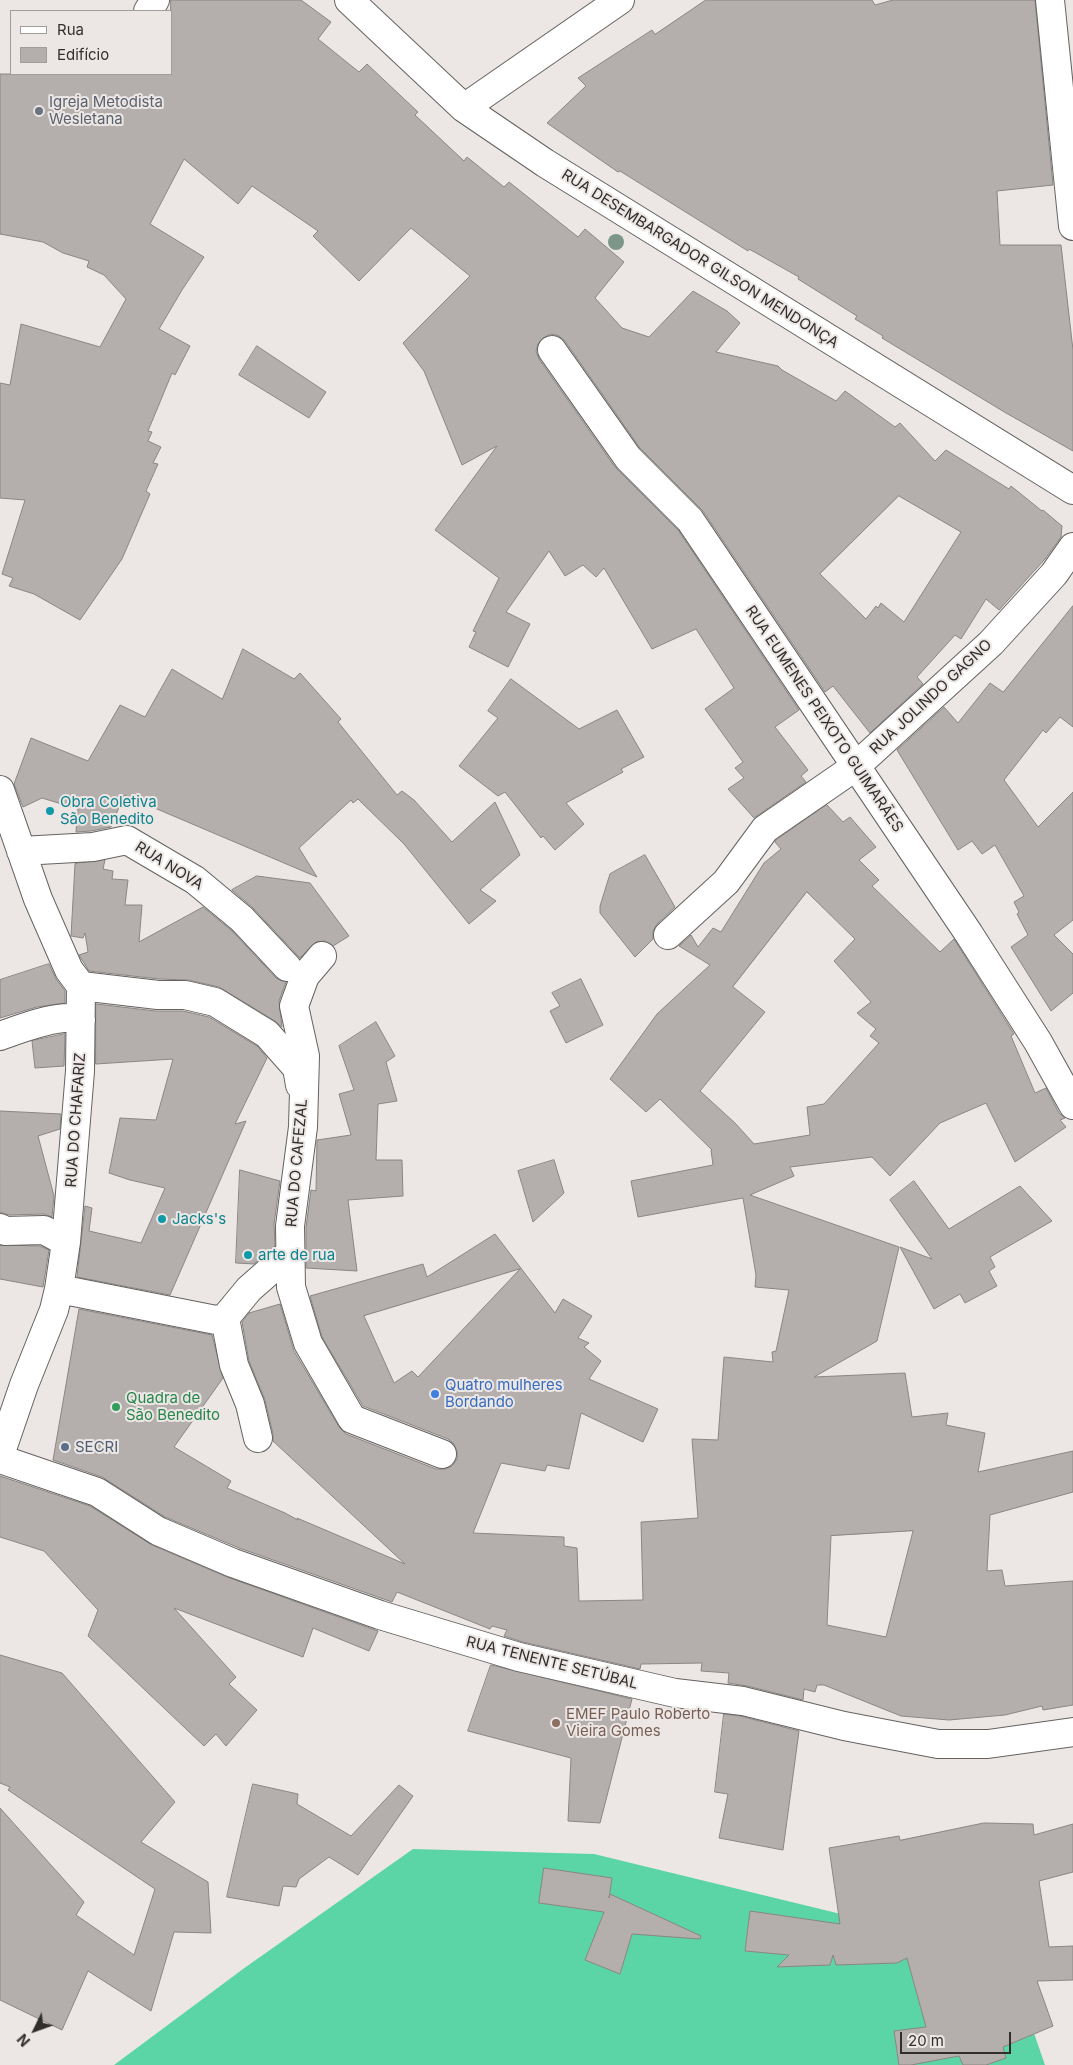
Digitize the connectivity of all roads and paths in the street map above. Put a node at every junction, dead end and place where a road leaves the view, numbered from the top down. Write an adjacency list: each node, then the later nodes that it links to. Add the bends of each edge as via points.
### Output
1 (349, 0): 4 (street, RUA DESEMBARGADOR GILSON MENDONÇA)
2 (620, 0): 4 (street)
3 (1050, 0): 5 (street)
4 (464, 108): 7 (street, RUA DESEMBARGADOR GILSON MENDONÇA, via 545,163)
5 (1073, 226)
6 (552, 350): 9 (street, RUA EUMENES PEIXOTO GUIMARÃES, via 628,458 690,520)
7 (1073, 490)
8 (1073, 547): 9 (street, RUA JOLINDO GAGNO, via 1054,574 991,643)
9 (855, 767): 12 (street, RUA JOLINDO GAGNO, via 765,829 726,882); 19 (street, RUA EUMENES PEIXOTO GUIMARÃES, via 1038,1042)
10 (0, 790): 11 (street)
11 (21, 852): 14 (street, RUA NOVA, via 93,847 127,840 195,880 242,919); 15 (street, via 69,970)
12 (668, 935)
13 (322, 956): 18 (street, RUA DO CAFEZAL, via 305,976 294,1006 305,1056)
14 (287, 967)
15 (81, 986): 16 (street, RUA DO CHAFARIZ); 18 (street, via 185,995 215,1002 268,1034 280,1047 297,1068)
16 (81, 1020): 17 (street, via 73,1017 32,1025); 21 (street, RUA DO CHAFARIZ)
17 (0, 1036)
18 (303, 1103): 22 (street, RUA DO CAFEZAL)
19 (1073, 1105)
20 (0, 1228): 21 (street, via 6,1231 44,1230)
21 (66, 1242): 23 (street, RUA DO CHAFARIZ)
22 (290, 1253): 24 (street, via 249,1289); 26 (street, RUA DO CAFEZAL, via 291,1287 308,1343 352,1419)
23 (59, 1290): 24 (street, via 208,1319); 27 (street, RUA DO CHAFARIZ)
24 (225, 1318): 25 (street, via 234,1365 250,1404)
25 (258, 1438)
26 (442, 1454)
27 (0, 1455)
28 (0, 1459): 29 (street, RUA TENENTE SETÚBAL, via 97,1492 158,1532 233,1563 380,1615 519,1657 675,1693 743,1701 844,1726 938,1744 988,1744)
29 (1073, 1732)

